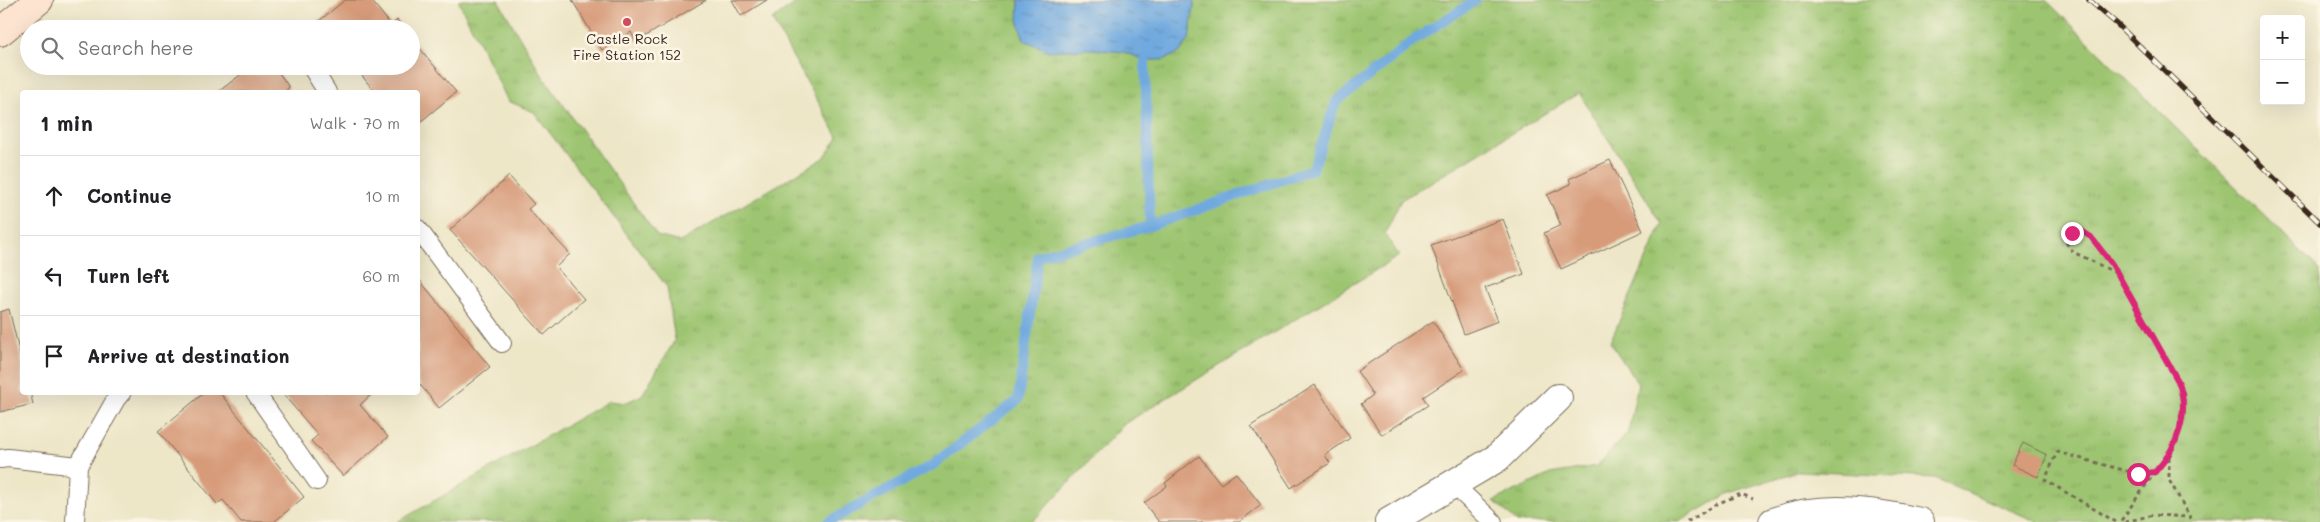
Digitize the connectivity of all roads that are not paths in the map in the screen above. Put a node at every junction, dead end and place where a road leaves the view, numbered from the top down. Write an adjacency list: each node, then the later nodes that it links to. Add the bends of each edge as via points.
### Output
1 (39, 0): 2 (main road)
2 (0, 32)
3 (317, 75): 4 (lane)
4 (326, 90)
5 (420, 232): 6 (lane)
6 (502, 343)
7 (119, 395): 11 (lane)
8 (257, 395): 12 (lane)
9 (1558, 398): 13 (street, via 1497,458)
10 (0, 459): 11 (lane)
11 (78, 466): 15 (lane)
12 (317, 481)
13 (1453, 484): 16 (street); 17 (lane)
14 (1787, 519): 18 (street, via 1852,511)
15 (75, 522)
16 (1389, 522)
17 (1494, 522)
18 (1920, 522)

